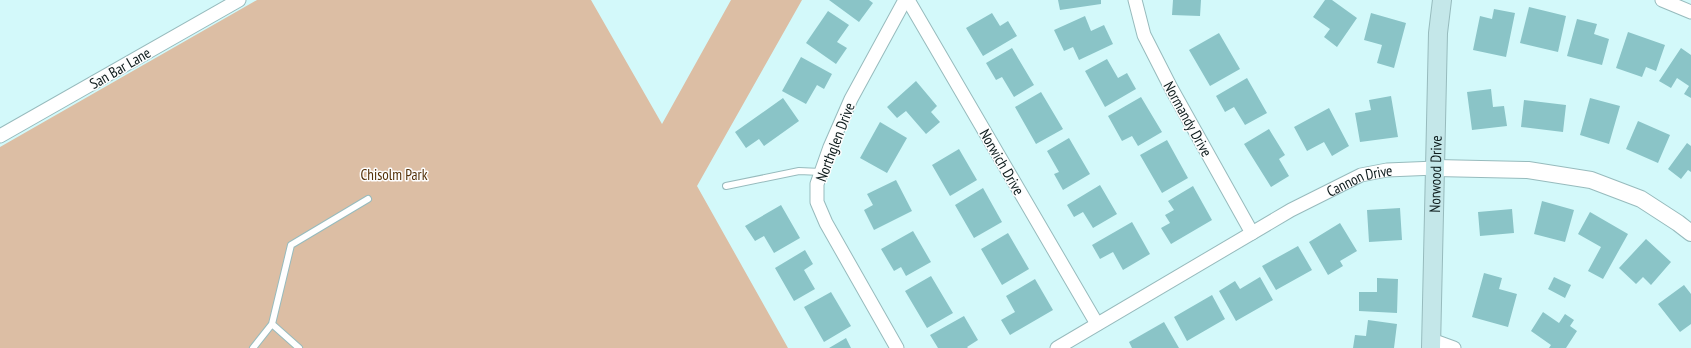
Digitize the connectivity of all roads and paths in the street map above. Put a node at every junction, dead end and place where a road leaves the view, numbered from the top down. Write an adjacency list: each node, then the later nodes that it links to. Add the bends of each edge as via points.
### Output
1 (239, 0): 7 (street, San Bar Lane)
2 (906, 0): 9 (street, Northglen Drive, via 851,99); 15 (street, Norwich Drive)
3 (1135, 0): 12 (street, Normandy Drive, via 1144,35)
4 (1442, 0): 8 (main road, Norwood Drive, via 1438,33)
5 (1662, 0): 6 (street)
6 (1691, 12)
7 (0, 136)
8 (1436, 168): 12 (street, Cannon Drive, via 1387,170 1361,175); 13 (street, Cannon Drive, via 1528,170 1591,180 1641,199); 16 (main road, Norwood Drive)
9 (821, 172): 10 (lane, via 799,171); 19 (street, Northglen Drive, via 817,184 817,202 826,223)
10 (726, 186)
11 (368, 199): 14 (lane, via 291,245)
12 (1252, 233): 15 (street, Cannon Drive)
13 (1691, 233)
14 (272, 324): 17 (lane); 18 (lane)
15 (1097, 324): 20 (street, Cannon Drive)
16 (1432, 344): 21 (street)
17 (253, 348)
18 (299, 348)
19 (898, 348)
20 (1056, 348)
21 (1454, 348)

